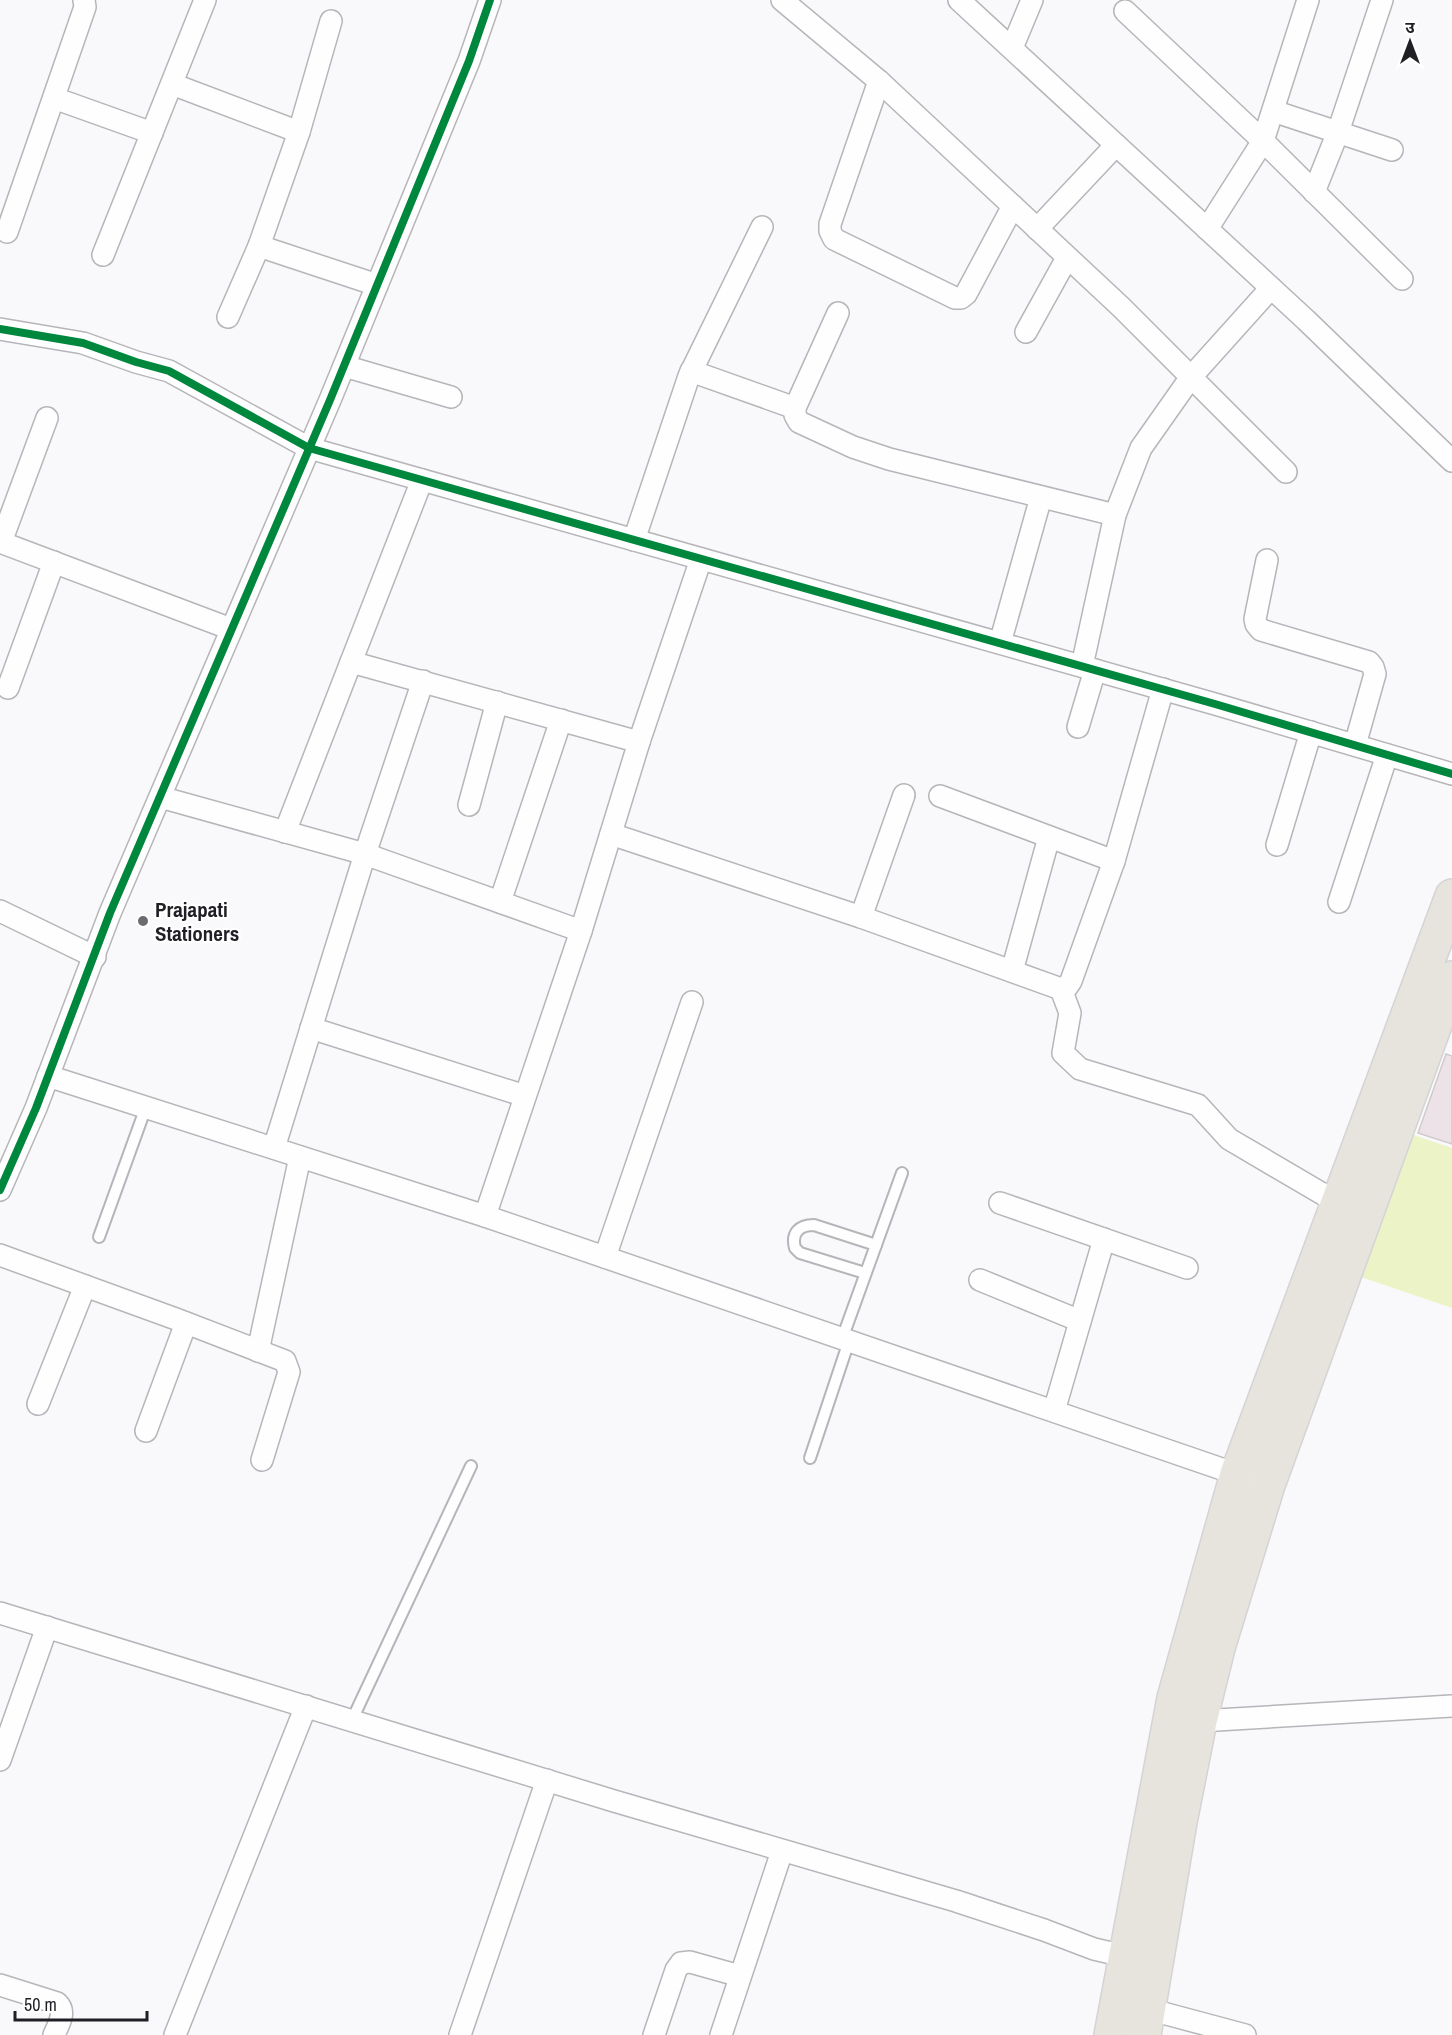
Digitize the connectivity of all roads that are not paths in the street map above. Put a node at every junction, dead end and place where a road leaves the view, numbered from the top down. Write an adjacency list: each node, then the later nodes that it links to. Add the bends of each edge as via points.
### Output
1 (84, 0): 14 (street, via 85,7)
2 (205, 0): 13 (street)
3 (490, 0): 32 (street)
4 (782, 0): 12 (street)
5 (959, 0): 11 (street)
6 (1032, 0): 11 (street)
7 (1308, 0): 15 (street)
8 (1382, 0): 17 (street)
9 (1125, 11): 19 (street)
10 (331, 21): 16 (street)
11 (1012, 48): 20 (street)
12 (879, 81): 23 (street); 23 (street, via 830,224 834,239 961,298)
13 (172, 84): 16 (street); 18 (street)
14 (54, 98): 18 (street); 27 (street)
15 (1273, 111): 17 (street); 19 (street)
16 (299, 132): 28 (street)
17 (1338, 132): 21 (street); 22 (street)
18 (152, 133): 29 (street)
19 (1263, 141): 22 (street); 25 (street)
20 (1116, 145): 25 (street); 26 (street)
21 (1392, 150)
22 (1314, 192): 31 (street)
23 (1013, 206): 26 (street)
24 (762, 227): 39 (street)
25 (1207, 229): 33 (street)
26 (1037, 230): 30 (street)
27 (7, 232)
28 (259, 246): 32 (street); 35 (street)
29 (103, 255)
30 (1067, 258): 37 (street); 40 (street)
31 (1402, 279)
32 (377, 285): 38 (street)
33 (1271, 288): 40 (street); 45 (street)
34 (838, 313): 42 (street)
35 (228, 316)
36 (0, 329): 44 (street, via 83,343 169,371)
37 (1026, 332)
38 (344, 366): 41 (street); 44 (street)
39 (691, 371): 42 (street); 50 (street)
40 (1191, 377): 46 (street); 49 (street, via 1141,448)
41 (451, 397)
42 (795, 408): 48 (street, via 799,422 853,447)
43 (47, 418): 51 (street)
44 (309, 448): 47 (street); 55 (street)
45 (1451, 458)
46 (1286, 472)
47 (422, 480): 50 (street); 57 (street)
48 (1041, 497): 49 (street); 56 (street)
49 (1115, 515): 58 (street)
50 (634, 540): 52 (street)
51 (0, 542): 54 (street)
52 (702, 559): 56 (street); 66 (street)
53 (1267, 560): 67 (street, via 1255,619 1261,630 1369,662 1373,667 1375,674)
54 (54, 562): 55 (street); 60 (street)
55 (231, 629): 72 (street)
56 (1000, 643): 58 (street)
57 (351, 662): 59 (street); 74 (street)
58 (1088, 668): 61 (street); 64 (street)
59 (423, 681): 62 (street); 78 (street)
60 (8, 688)
61 (1163, 689): 65 (street); 79 (street)
62 (497, 702): 63 (street); 73 (street)
63 (561, 720): 66 (street); 81 (street)
64 (1078, 727)
65 (1311, 732): 67 (street); 77 (street)
66 (639, 742): 75 (street)
67 (1355, 745): 68 (street)
68 (1387, 755): 69 (street); 82 (street)
69 (1452, 774)
70 (904, 795): 84 (street)
71 (940, 796): 76 (street)
72 (160, 797): 74 (street); 86 (street)
73 (468, 805)
74 (285, 832): 78 (street)
75 (611, 834): 84 (street); 85 (street)
76 (1050, 837): 79 (street); 87 (street)
77 (1277, 845)
78 (365, 854): 81 (street); 91 (street)
79 (1114, 861): 89 (street, via 1071,981)
80 (1452, 896): 97 (main road)
81 (500, 902): 85 (street)
82 (1339, 902)
83 (0, 911): 86 (street)
84 (861, 917): 87 (street)
85 (581, 931): 93 (street)
86 (95, 957): 92 (street)
87 (1012, 971): 89 (street)
88 (1452, 978): 97 (main road)
89 (1061, 988): 101 (street, via 1070,1013 1063,1053 1080,1069 1198,1105 1229,1139)
90 (692, 1002): 107 (street)
91 (311, 1028): 93 (street); 95 (street)
92 (48, 1076): 94 (street); 99 (street)
93 (525, 1096): 102 (street)
94 (146, 1107): 95 (street); 103 (lane)
95 (274, 1148): 96 (street)
96 (300, 1157): 102 (street); 115 (street)
97 (1370, 1161): 101 (main road); 123 (main road, via 1370,1201)
98 (902, 1173): 105 (lane)
99 (0, 1190)
100 (1000, 1203): 104 (street)
101 (1338, 1203): 122 (main road)
102 (484, 1216): 107 (street)
103 (99, 1237)
104 (1104, 1239): 108 (street); 112 (street)
105 (876, 1245): 109 (lane); 109 (lane, via 814,1225 804,1225 794,1235 795,1248 800,1252)
106 (0, 1256): 111 (street)
107 (605, 1257): 114 (street)
108 (1187, 1268)
109 (866, 1273): 114 (lane)
110 (980, 1280): 112 (street)
111 (85, 1286): 113 (street); 116 (street)
112 (1080, 1322): 117 (street)
113 (186, 1323): 115 (street); 118 (street)
114 (846, 1340): 117 (street); 119 (lane)
115 (258, 1351): 120 (street, via 285,1361 289,1372)
116 (38, 1404)
117 (1054, 1411): 122 (street)
118 (146, 1431)
119 (810, 1458)
120 (262, 1460)
121 (471, 1466): 128 (lane)
122 (1237, 1474): 123 (street); 133 (main road, via 1174,1698)
123 (1268, 1485): 129 (main road)
124 (0, 1613): 125 (street)
125 (47, 1627): 126 (street); 130 (street)
126 (306, 1706): 128 (street); 138 (street)
127 (1452, 1706): 129 (street)
128 (352, 1720): 131 (street)
129 (1200, 1721): 133 (main road, via 1180,1822)
130 (0, 1760)
131 (547, 1780): 132 (street); 139 (street)
132 (782, 1851): 133 (street); 134 (street)
133 (1140, 1960): 136 (main road); 142 (main road)
134 (740, 1976): 140 (street, via 681,1963); 141 (street)
135 (0, 1985): 137 (street, via 57,2003 62,2013)
136 (1146, 2022): 143 (street)
137 (54, 2035)
138 (175, 2035)
139 (460, 2035)
140 (654, 2035)
141 (721, 2035)
142 (1111, 2035)
143 (1245, 2035)

